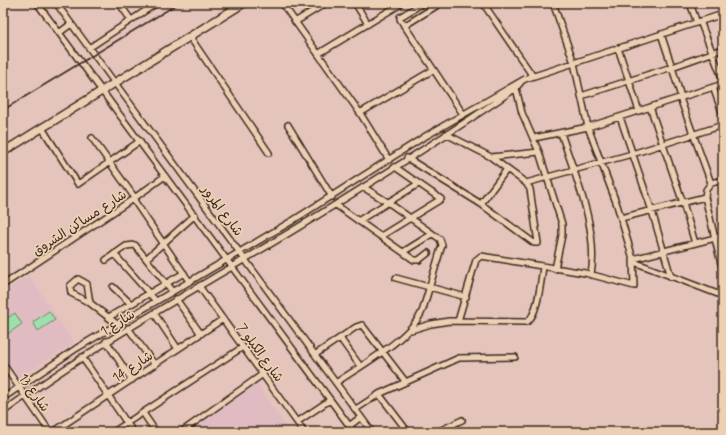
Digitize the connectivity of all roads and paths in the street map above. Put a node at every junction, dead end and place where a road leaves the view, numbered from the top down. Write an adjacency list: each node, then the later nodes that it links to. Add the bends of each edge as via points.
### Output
1 (37, 3): 23 (street, شارع المرور)
2 (56, 3): 20 (street, شارع المرور)
3 (119, 3): 17 (street)
4 (157, 3): 17 (street)
5 (244, 3): 25 (street)
6 (282, 3): 18 (street)
7 (355, 3): 21 (street)
8 (423, 3): 15 (street)
9 (441, 3): 22 (street)
10 (483, 3): 34 (street)
11 (553, 3): 31 (street)
12 (690, 3): 19 (street)
13 (323, 4): 18 (street)
14 (398, 4): 15 (street); 21 (street)
15 (405, 14): 22 (street, via 399,18)
16 (723, 14): 19 (street, شارع 1)
17 (131, 20): 26 (street)
18 (295, 22): 30 (street)
19 (699, 22): 24 (street, شارع 1); 29 (street)
20 (71, 24): 23 (street); 26 (street, شارع المرور)
21 (368, 24): 30 (street)
22 (404, 26): 33 (street)
23 (59, 33): 42 (street, شارع المرور)
24 (661, 34): 27 (street, شارع 1); 32 (street)
25 (190, 37): 38 (street); 64 (street)
26 (89, 48): 38 (street, شارع المرور)
27 (618, 48): 31 (street, شارع 1); 37 (street)
28 (723, 49): 29 (street)
29 (713, 53): 32 (street); 36 (street)
30 (318, 54): 47 (street)
31 (574, 63): 34 (street, شارع 1); 43 (street)
32 (672, 67): 37 (street); 44 (street)
33 (434, 70): 47 (street); 48 (street)
34 (532, 75): 35 (street, شارع 1)
35 (524, 79): 41 (street, شارع 1); 48 (street, شارع 1)
36 (723, 80)
37 (629, 81): 43 (street); 46 (street)
38 (115, 83): 42 (street); 99 (street, شارع المرور)
39 (723, 84): 40 (street)
40 (713, 87): 44 (street); 49 (street)
41 (516, 88): 56 (street, شارع 1); 59 (street, via 522,113)
42 (102, 91): 54 (street); 60 (street, شارع المرور)
43 (581, 96): 53 (street)
44 (680, 97): 45 (street); 57 (street)
45 (650, 107): 46 (street); 61 (street)
46 (639, 111): 50 (street)
47 (360, 113): 68 (street)
48 (463, 114): 68 (street, شارع 1)
49 (723, 115)
50 (620, 117): 53 (street); 65 (street)
51 (288, 125): 81 (street)
52 (723, 125): 57 (street)
53 (588, 127): 55 (street); 70 (street)
54 (42, 128): 62 (street); 69 (street, via 76,184)
55 (561, 133): 59 (street); 73 (street)
56 (446, 134): 66 (street); 67 (street, شارع 1)
57 (693, 135): 61 (street); 78 (street)
58 (92, 138): 69 (street)
59 (534, 138): 63 (street)
60 (140, 142): 69 (street); 74 (street, شارع المرور)
61 (663, 144): 65 (street); 84 (street)
62 (3, 152)
63 (539, 152): 66 (street); 75 (street)
64 (269, 153)
65 (632, 154): 70 (street); 88 (street)
66 (491, 157): 72 (street)
67 (408, 158): 71 (street, شارع 1); 87 (street)
68 (389, 160): 81 (street, شارع 1)
69 (110, 163): 83 (street)
70 (602, 163): 73 (street); 91 (street)
71 (395, 167): 79 (street); 80 (street, شارع 1)
72 (507, 170): 77 (street); 87 (street)
73 (574, 171): 75 (street); 115 (street, via 587,211 592,255)
74 (165, 176): 83 (street, شارع مساكن الشروق); 89 (street, شارع المرور)
75 (548, 177): 77 (street); 112 (street, via 562,224)
76 (723, 180): 78 (street)
77 (526, 183): 87 (street, via 531,193 538,243)
78 (711, 183): 82 (street)
79 (418, 184): 85 (street); 90 (street, via 441,199)
80 (362, 187): 85 (street); 86 (street, شارع 1)
81 (332, 197): 99 (street, شارع 1)
82 (705, 197): 84 (street); 96 (street)
83 (134, 199): 97 (street); 120 (street, شارع مساكن الشروق)
84 (683, 202): 88 (street); 98 (street)
85 (389, 203): 90 (street); 92 (street)
86 (336, 204): 92 (street); 106 (street, شارع 1)
87 (481, 204)
88 (652, 211): 91 (street); 100 (street)
89 (195, 216): 97 (street); 105 (street, شارع المرور)
90 (411, 218): 93 (street); 94 (street)
91 (621, 218): 108 (street)
92 (358, 221): 94 (street)
93 (432, 234): 101 (street); 123 (street, via 442,243)
94 (380, 236): 101 (street)
95 (723, 236): 96 (street)
96 (714, 239): 98 (street); 109 (street)
97 (163, 243): 104 (street); 114 (street)
98 (695, 243): 100 (street)
99 (240, 251): 105 (street, شارع 1); 106 (street, شارع المرور)
100 (663, 251): 108 (street); 116 (street)
101 (403, 252): 102 (street, via 417,260)
102 (428, 253)
103 (114, 254): 104 (street, via 132,244); 107 (street); 125 (street)
104 (147, 258): 119 (street)
105 (227, 258): 110 (street, شارع المرور); 118 (street, شارع 1)
106 (246, 258): 110 (street, شارع 1); 145 (street, شارع المرور)
107 (106, 260)
108 (633, 261): 115 (street, via 634,286); 116 (street)
109 (722, 265): 113 (street)
110 (232, 266): 121 (street, شارع 1); 160 (street, شارع المرور)
111 (543, 267): 112 (street); 126 (street, via 478,256); 135 (street, via 534,312 527,322)
112 (555, 269): 115 (street)
113 (723, 272)
114 (184, 273): 118 (street); 119 (street)
115 (591, 275)
116 (671, 277): 127 (street)
117 (396, 278): 123 (street)
118 (189, 281): 124 (street, شارع 1)
119 (166, 283): 124 (street); 125 (street)
120 (3, 285)
121 (199, 286): 128 (street, شارع 1); 134 (street, شارع الكيلو 7)
122 (113, 287): 131 (street)
123 (430, 287): 126 (street); 138 (street, via 421,315)
124 (172, 291): 129 (street, شارع 1)
125 (149, 293): 129 (street); 131 (street)
126 (466, 296): 135 (street)
127 (723, 296)
128 (176, 299): 132 (street, شارع 1); 139 (street)
129 (156, 301): 136 (street, شارع 1)
130 (90, 303): 130 (street, via 71,293 70,286 74,280 81,280 87,284); 133 (street)
131 (131, 304): 133 (street)
132 (154, 313): 137 (street, شارع 1); 143 (street)
133 (109, 318): 136 (street)
134 (223, 319): 139 (street, شارع 14); 142 (street, شارع الكيلو 7)
135 (458, 322): 138 (street, via 437,323)
136 (117, 324): 155 (street, شارع 1)
137 (128, 328): 141 (street, شارع 1); 149 (street)
138 (410, 330): 144 (street)
139 (201, 334): 143 (street, شارع 14)
140 (340, 338): 144 (street, via 362,325); 145 (street); 150 (street)
141 (106, 341): 146 (street, شارع 1); 152 (street)
142 (243, 346): 151 (street, شارع الكيلو 7); 163 (street)
143 (178, 349): 149 (street, شارع 14)
144 (382, 350): 150 (street); 153 (street)
145 (316, 354): 154 (street, شارع المرور)
146 (82, 357): 157 (street); 158 (street, شارع 1)
147 (515, 357): 153 (street, via 459,358)
148 (3, 364): 155 (street, شارع 13)
149 (155, 365): 152 (street, شارع 14)
150 (360, 366): 154 (street)
151 (263, 374): 166 (street, شارع الكيلو 7); 174 (street)
152 (132, 380): 157 (street, شارع 14)
153 (405, 381): 156 (street)
154 (337, 382): 161 (street, شارع المرور)
155 (18, 387): 158 (street, شارع 13); 159 (street, شارع 1)
156 (379, 394): 161 (street); 178 (street)
157 (109, 395): 167 (street); 170 (street, شارع 14)
158 (24, 396): 162 (street, شارع 1); 169 (street, شارع 13)
159 (3, 398)
160 (330, 400): 166 (street); 168 (street, شارع المرور)
161 (356, 409): 164 (street, شارع المرور)
162 (3, 412)
163 (143, 413): 167 (street); 173 (street)
164 (361, 417): 168 (street); 177 (street, شارع المرور)
165 (462, 420): 179 (street)
166 (297, 422): 175 (street, شارع الكيلو 7)
167 (128, 423): 171 (street); 172 (street)
168 (351, 429): 176 (street)
169 (50, 432)
170 (54, 432)
171 (113, 432)
172 (134, 432)
173 (156, 432)
174 (181, 432)
175 (304, 432)
176 (346, 432)
177 (372, 432)
178 (408, 432)
179 (437, 432)

